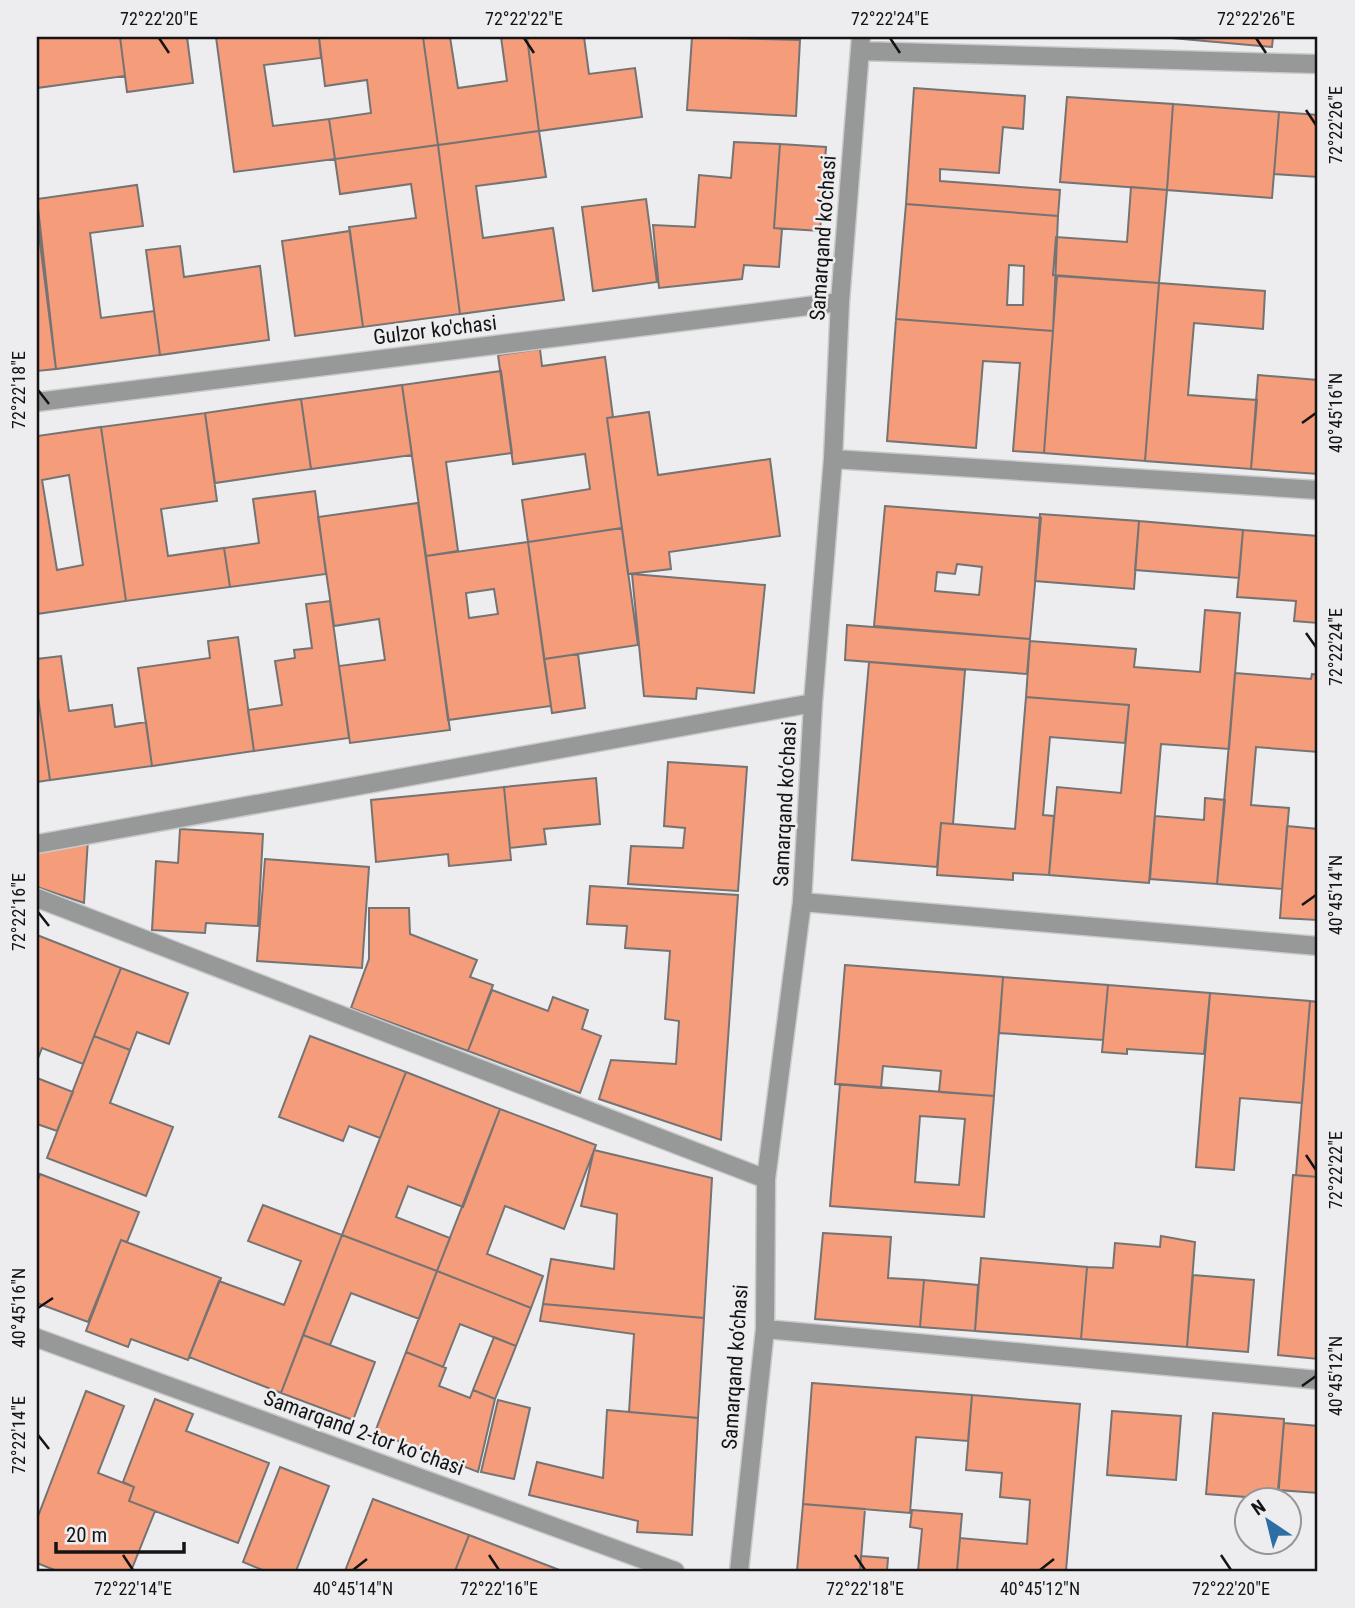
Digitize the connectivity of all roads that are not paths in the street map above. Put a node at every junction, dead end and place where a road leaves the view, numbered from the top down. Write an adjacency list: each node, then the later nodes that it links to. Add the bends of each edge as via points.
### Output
1 (860, 44): 2 (street); 3 (street, Samarqand ko‘chasi)
2 (1318, 62)
3 (840, 302): 4 (street, Gulzor ko'chasi); 5 (street, Samarqand ko‘chasi)
4 (37, 402)
5 (833, 459): 6 (street); 7 (street, Samarqand ko‘chasi)
6 (1318, 490)
7 (813, 703): 8 (street); 10 (street, Samarqand ko‘chasi)
8 (37, 844)
9 (37, 898): 12 (street)
10 (802, 902): 11 (street); 12 (street, Samarqand ko‘chasi)
11 (1318, 946)
12 (766, 1179): 13 (street, Samarqand ko‘chasi)
13 (765, 1329): 15 (street); 17 (street, Samarqand ko‘chasi)
14 (37, 1338): 16 (street, Samarqand 2-tor koʻchasi)
15 (1318, 1380)
16 (675, 1571)
17 (739, 1571)

